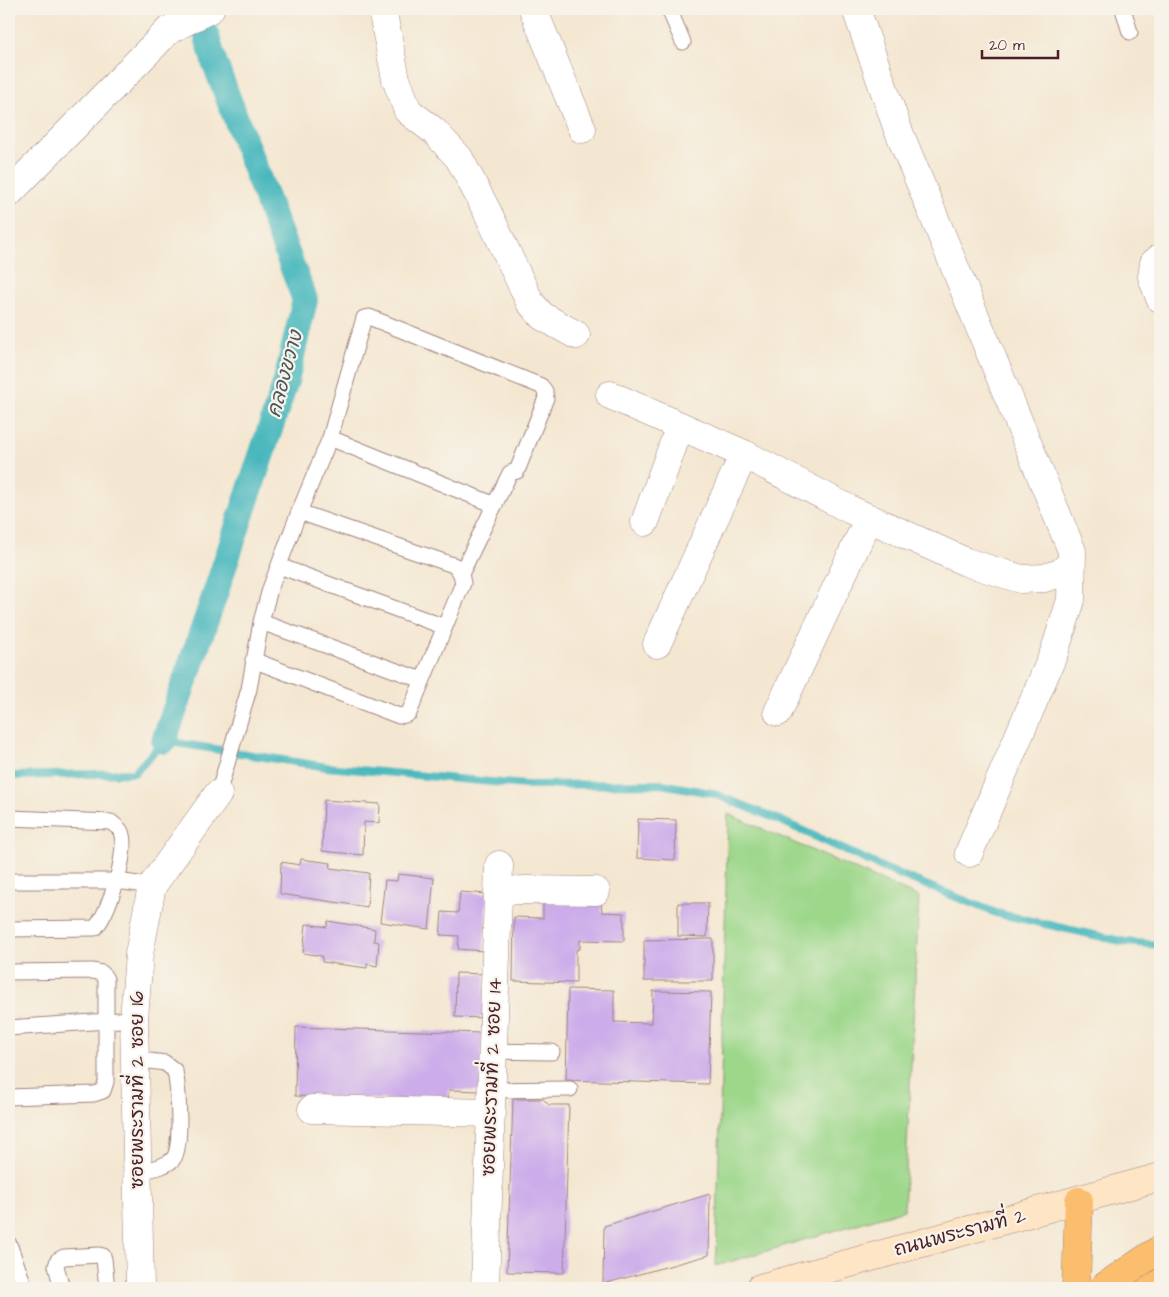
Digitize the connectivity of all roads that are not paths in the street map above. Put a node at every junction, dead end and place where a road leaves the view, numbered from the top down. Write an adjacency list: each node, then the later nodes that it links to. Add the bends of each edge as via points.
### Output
1 (210, 9): 10 (street, via 169,30)
2 (382, 9): 13 (street, via 396,79 408,111 434,131 459,158 530,302 542,316)
3 (533, 9): 9 (street)
4 (669, 9): 8 (lane)
5 (856, 9): 22 (street, via 897,127 1072,551)
6 (1123, 9): 7 (lane)
7 (1130, 32)
8 (683, 42)
9 (582, 130)
10 (9, 193)
11 (1160, 258): 12 (street, via 1154,263 1152,277)
12 (1160, 298)
13 (576, 335)
14 (610, 395): 15 (street)
15 (680, 426): 17 (street); 21 (street)
16 (330, 438): 18 (lane); 18 (lane, via 364,318 542,386 546,398 517,471 510,473); 19 (lane)
17 (744, 454): 20 (street); 27 (street)
18 (495, 504): 24 (lane)
19 (299, 512): 23 (lane); 24 (lane, via 456,566)
20 (869, 518): 22 (street, via 966,562 1021,579 1044,578 1062,572); 30 (street)
21 (644, 522)
22 (1071, 563): 33 (street, via 1071,600 1054,653)
23 (279, 566): 25 (lane); 26 (lane)
24 (461, 574): 26 (lane, via 463,583)
25 (261, 622): 28 (lane); 29 (lane)
26 (444, 627): 29 (lane)
27 (657, 644)
28 (253, 660): 29 (lane, via 399,716 409,713); 31 (lane, via 249,689)
29 (422, 680)
30 (778, 712)
31 (218, 794): 36 (street, ซอยพระรามที่ 2 ซอย 16)
32 (9, 818): 35 (lane, via 110,822 121,830 124,843)
33 (969, 854)
34 (9, 881): 35 (lane)
35 (117, 881): 36 (lane); 38 (lane, via 95,928)
36 (152, 886): 40 (street, ซอยพระรามที่ 2 ซอย 16, via 140,954)
37 (596, 891): 43 (street, ซอยพระรามที่ 2 ซอย 14, via 527,890 499,878)
38 (9, 929)
39 (9, 972): 41 (lane, via 93,970 102,973 106,979)
40 (134, 1019): 41 (lane); 45 (street, ซอยพระรามที่ 2 ซอย 16)
41 (106, 1020): 42 (lane); 47 (lane, via 106,1082 102,1091)
42 (9, 1028)
43 (494, 1052): 44 (lane); 48 (street, ซอยพระรามที่ 2 ซอย 14)
44 (552, 1052)
45 (134, 1059): 50 (street, ซอยพระรามที่ 2 ซอย 16); 50 (lane, via 165,1064 175,1071 179,1146 173,1159 160,1167)
46 (570, 1090): 48 (lane)
47 (9, 1097)
48 (492, 1102): 49 (street); 60 (street, ซอยพระรามที่ 2 ซอย 14)
49 (312, 1110)
50 (137, 1172): 59 (street, ซอยพระรามที่ 2 ซอย 16)
51 (1160, 1177): 52 (main road, ถนนพระรามที่ 2)
52 (1079, 1201): 61 (main road, ถนนพระรามที่ 2); 62 (main road)
53 (9, 1244): 56 (lane)
54 (1160, 1249): 63 (main road, bridge)
55 (1160, 1271): 63 (main road)
56 (25, 1288)
57 (62, 1288): 58 (lane, via 56,1266 58,1260 99,1255 104,1259)
58 (107, 1288)
59 (140, 1288)
60 (485, 1288)
61 (760, 1288)
62 (1076, 1288)
63 (1100, 1288)

